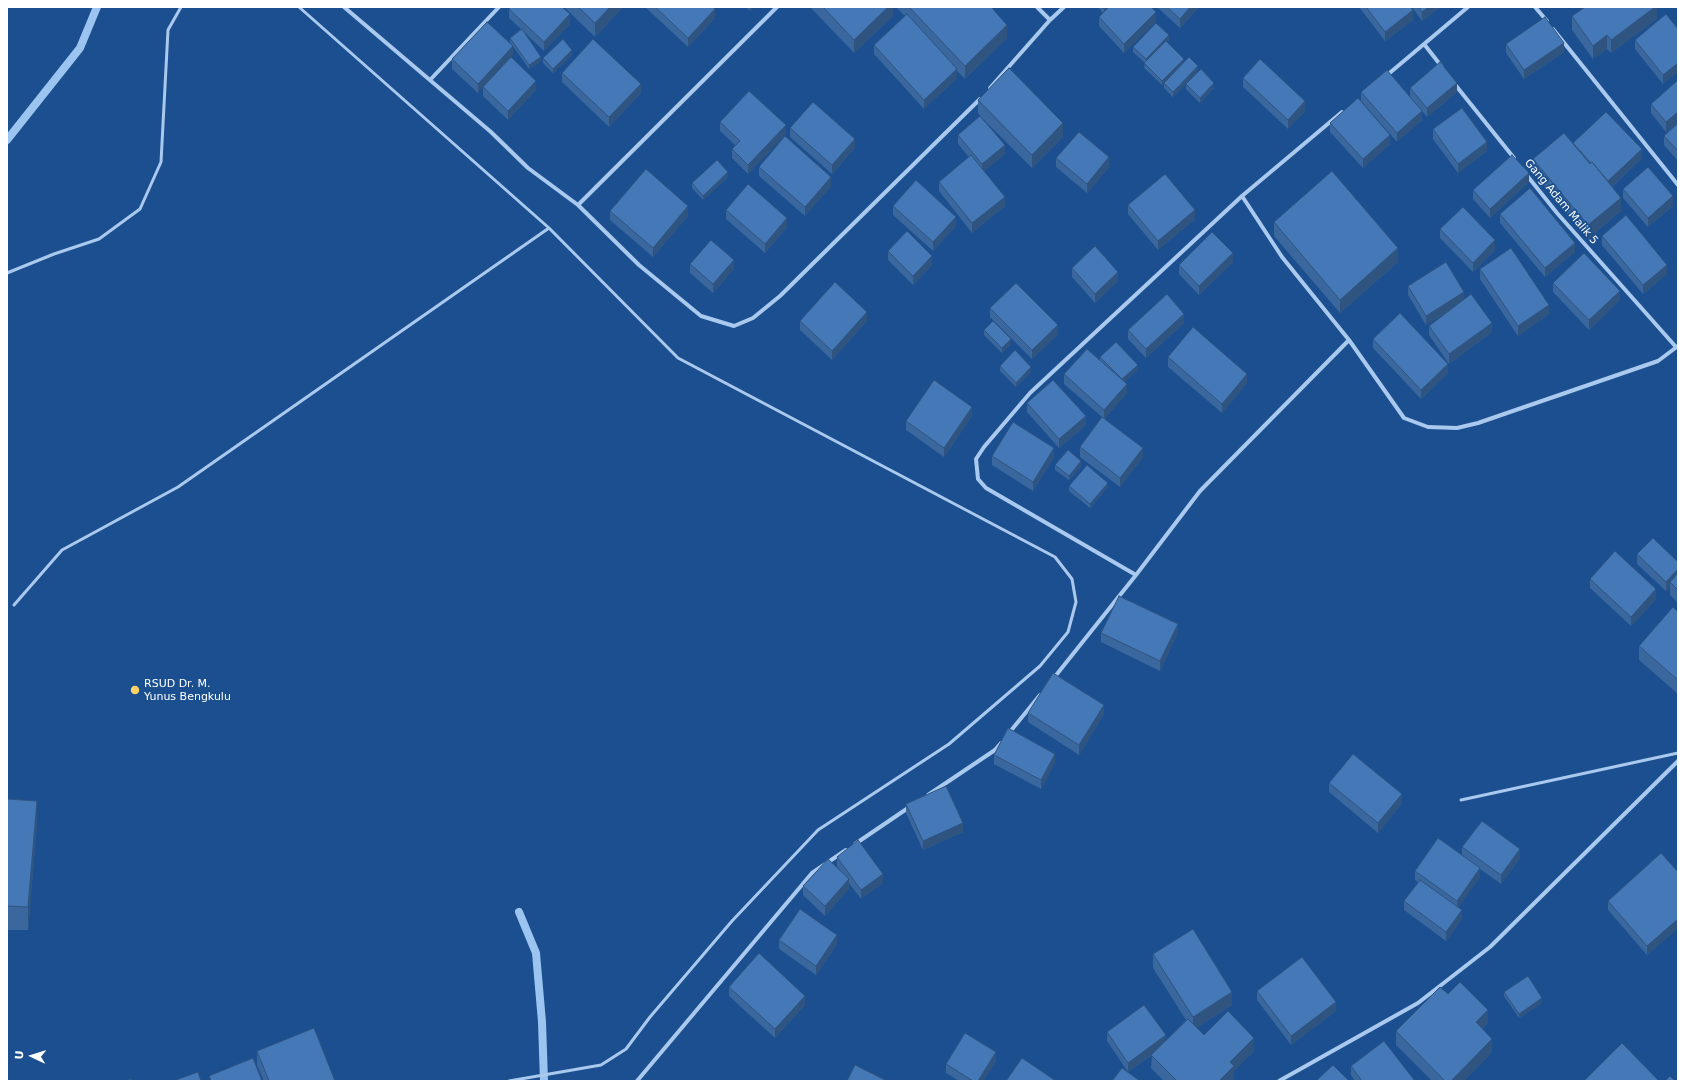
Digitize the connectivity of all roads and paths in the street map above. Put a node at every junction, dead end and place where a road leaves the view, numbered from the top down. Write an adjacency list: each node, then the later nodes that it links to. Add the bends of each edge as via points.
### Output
1 (181, 7): 25 (lane, via 168,30 161,162 140,209 99,239)
2 (299, 7): 24 (lane)
3 (344, 7): 14 (street)
4 (499, 7): 14 (street)
5 (777, 7): 23 (street)
6 (1037, 7): 10 (street)
7 (1064, 7): 10 (street)
8 (1468, 7): 11 (street)
9 (1536, 7): 21 (street)
10 (1050, 20): 16 (street)
11 (1424, 44): 12 (street); 15 (street)
12 (1443, 69)
13 (1448, 75): 19 (street, Gang Adam Malik 5)
14 (430, 80): 23 (street, via 491,132 528,168)
15 (1381, 80)
16 (989, 89)
17 (984, 95): 23 (street, via 780,296 753,318 734,326 701,316 639,265)
18 (1345, 110): 22 (street)
19 (1517, 163)
20 (1522, 170): 27 (street, Gang Adam Malik 5)
21 (1678, 185)
22 (1242, 196): 26 (street, via 1282,256); 28 (street, via 1030,393 976,458 978,479 986,488)
23 (578, 205)
24 (550, 228): 29 (lane, via 178,488 62,550); 37 (lane, via 678,358 1055,556 1072,579 1076,602 1068,632 1040,666 949,744 818,830 732,921 626,1049 601,1065)
25 (7, 273)
26 (1349, 340): 27 (street, via 1404,418 1428,427 1458,428 1658,361); 28 (street, via 1200,491)
27 (1677, 347)
28 (1136, 575): 30 (street)
29 (14, 604)
30 (1049, 684)
31 (1044, 690): 34 (street, via 995,750)
32 (1678, 753): 35 (lane)
33 (1678, 761): 39 (street, via 1490,947 1418,1003)
34 (923, 798)
35 (1461, 800)
36 (917, 803): 38 (street, via 812,873)
37 (508, 1081)
38 (637, 1081)
39 (1279, 1081)

